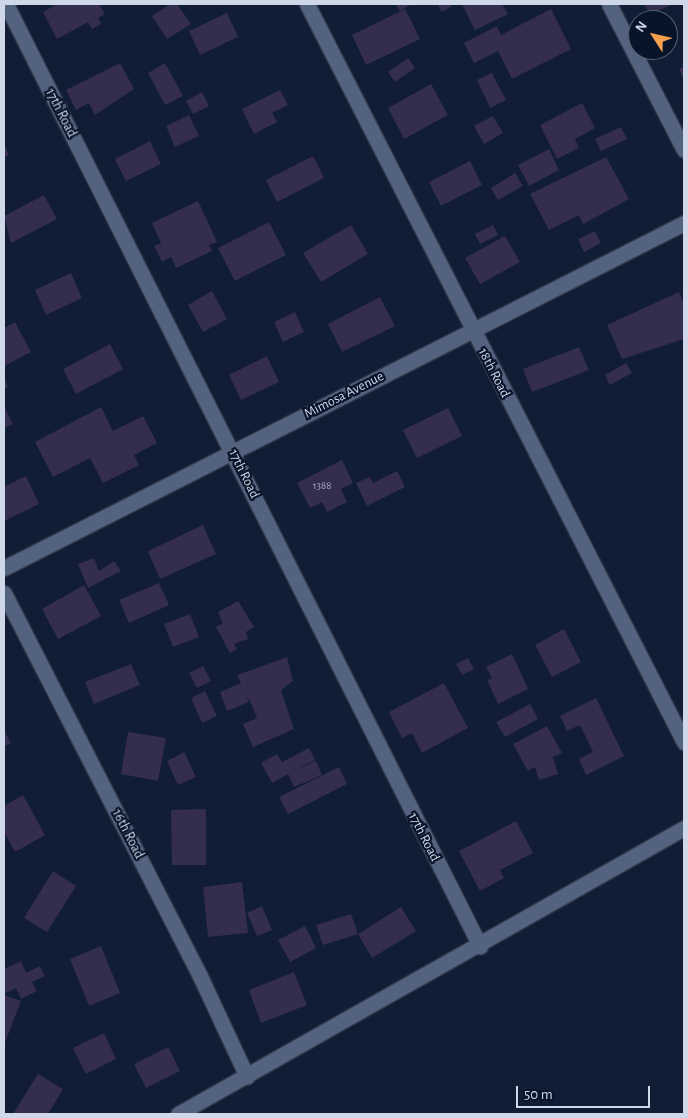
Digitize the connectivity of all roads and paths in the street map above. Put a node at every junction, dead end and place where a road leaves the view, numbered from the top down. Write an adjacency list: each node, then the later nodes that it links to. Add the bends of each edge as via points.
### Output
1 (6, 4): 7 (street, 17th Road)
2 (306, 4): 6 (street, 18th Road)
3 (609, 4): 4 (street)
4 (684, 150)
5 (684, 223): 6 (street, Mimosa Avenue)
6 (473, 330): 7 (street, Mimosa Avenue); 10 (street, 18th Road)
7 (233, 451): 8 (street, Mimosa Avenue); 12 (street, 17th Road)
8 (4, 568)
9 (4, 593): 13 (street, 16th Road, via 200,976)
10 (684, 742)
11 (684, 828): 12 (street)
12 (480, 946): 13 (street)
13 (247, 1077): 14 (street)
14 (178, 1114)

